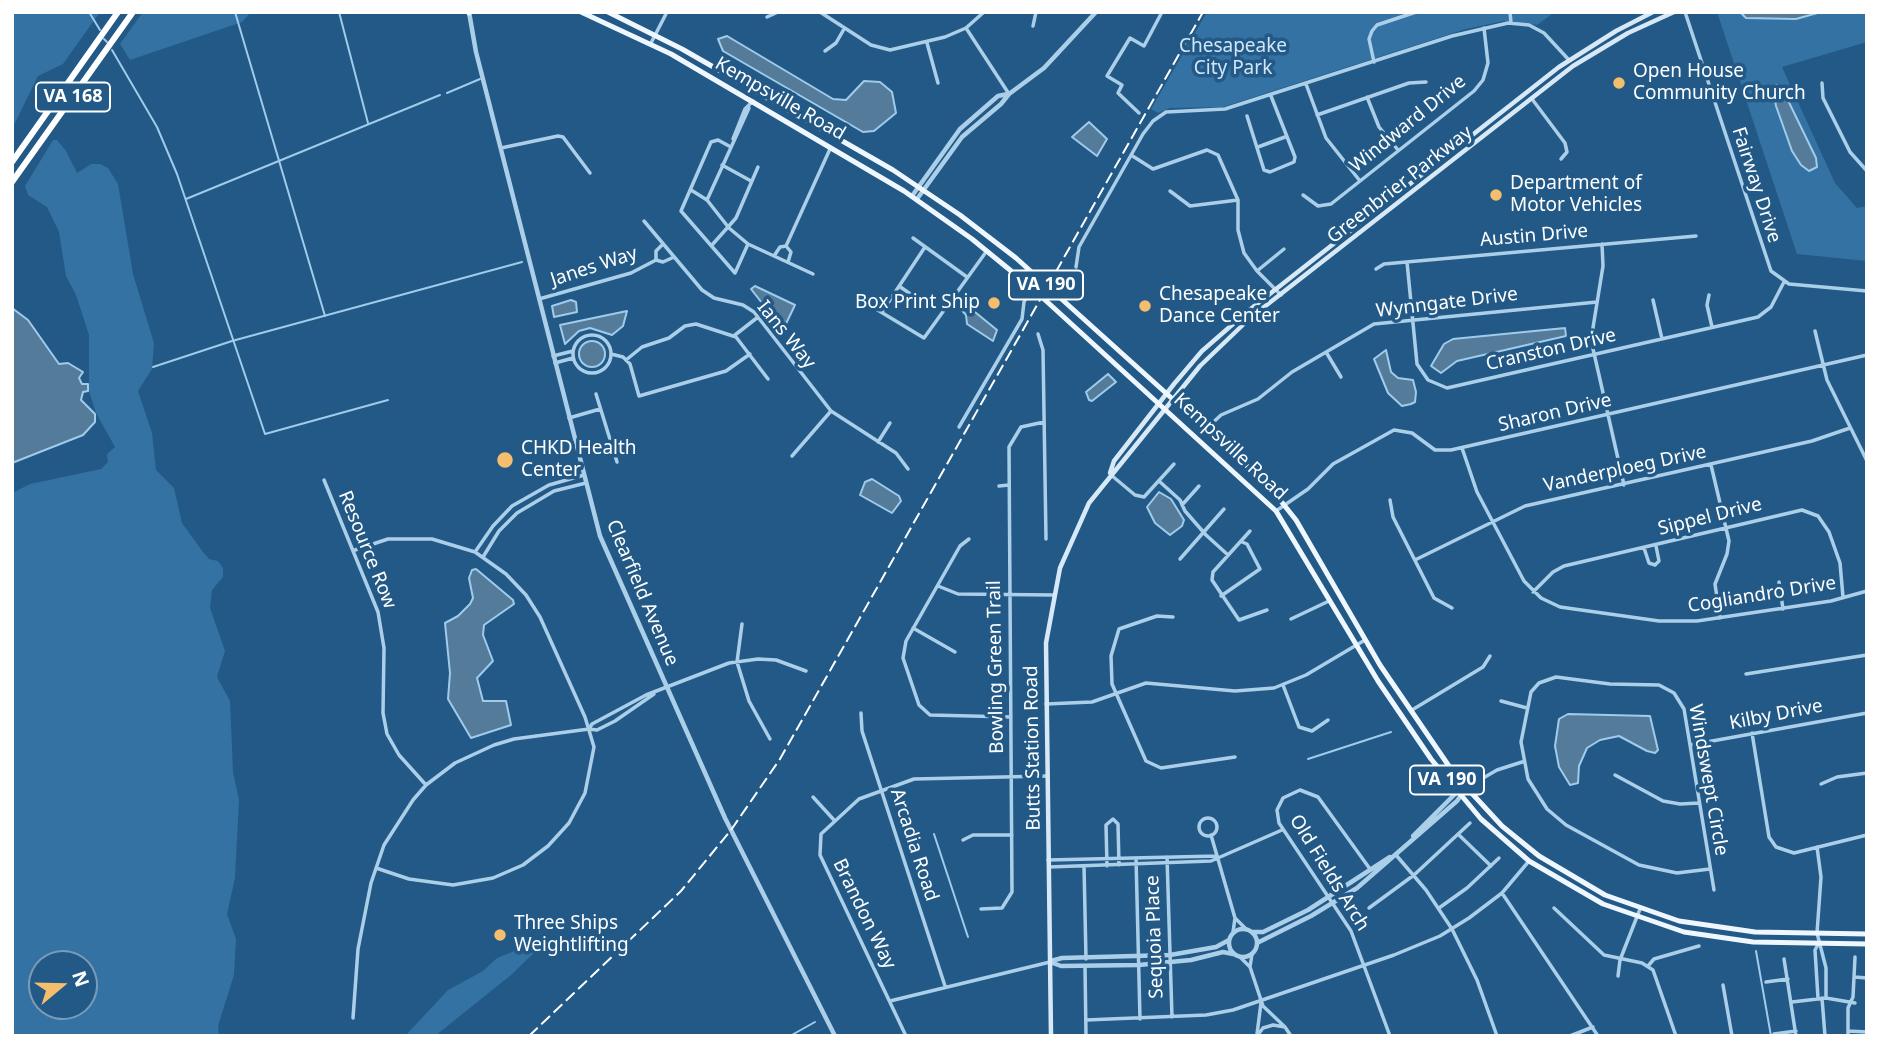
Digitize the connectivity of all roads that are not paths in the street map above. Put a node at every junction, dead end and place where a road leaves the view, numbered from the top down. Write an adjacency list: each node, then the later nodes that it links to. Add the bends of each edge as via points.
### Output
1 (118, 12): 51 (highway, VA 168)
2 (133, 12): 58 (highway, VA 168)
3 (469, 12): 46 (street, Clearfield Avenue)
4 (581, 12): 25 (main road, Kempsville Road / VA 190)
5 (608, 12): 24 (main road, Kempsville Road / VA 190)
6 (667, 12): 24 (street)
7 (778, 12): 18 (street)
8 (820, 12): 23 (street)
9 (984, 12): 22 (street)
10 (1036, 12): 20 (street)
11 (1096, 12): 35 (street, via 1044,68)
12 (1162, 12): 40 (street, via 1143,46 1130,38 1107,76 1122,85 1118,93)
13 (1416, 12): 29 (street, via 1372,30 1369,39)
14 (1510, 12): 19 (street)
15 (1653, 12): 28 (main road, Greenbrier Parkway)
16 (1674, 12): 30 (main road, Greenbrier Parkway)
17 (1685, 12): 88 (street, Fairway Drive, via 1766,261)
18 (767, 17)
19 (1511, 23): 21 (street); 28 (street, via 1544,33)
20 (1033, 26)
21 (1485, 27): 29 (street); 48 (street, Windward Drive, via 1489,57 1481,83)
22 (966, 28): 26 (street); 35 (street)
23 (844, 29): 26 (street, via 890,50); 27 (street)
24 (655, 34): 25 (street); 59 (main road, Kempsville Road / VA 190)
25 (651, 43): 39 (main road, Kempsville Road / VA 190)
26 (927, 43): 32 (street)
27 (825, 51)
28 (1569, 61): 30 (street); 91 (main road, Greenbrier Parkway)
29 (1374, 62): 34 (street)
30 (1573, 66): 38 (main road, Greenbrier Parkway)
31 (1426, 82): 37 (street)
32 (938, 83)
33 (1822, 83): 54 (street, via 1823,97 1850,152)
34 (1306, 84): 36 (street); 41 (street)
35 (1009, 94): 59 (street, via 998,96 960,129)
36 (1270, 96): 43 (street); 49 (street, via 1225,109 1166,112 1149,125)
37 (1367, 97): 41 (street); 48 (street, via 1379,127)
38 (1532, 99): 50 (street, via 1565,143 1567,152); 93 (main road, Greenbrier Parkway)
39 (753, 102): 44 (street, via 745,109); 45 (main road, Kempsville Road / VA 190)
40 (1139, 113)
41 (1317, 115): 57 (street, via 1326,138)
42 (1247, 116): 47 (street)
43 (1285, 137): 47 (street); 47 (street, via 1296,159 1270,172 1264,170)
44 (729, 146): 52 (street); 60 (street, via 711,142)
45 (831, 147): 63 (main road, Kempsville Road / VA 190); 74 (street)
46 (501, 148): 55 (street, via 558,136); 96 (street, Clearfield Avenue)
47 (1258, 148)
48 (1398, 150): 57 (street, Windward Drive)
49 (1131, 155): 65 (street, via 1153,169 1214,151); 83 (street, via 1079,247)
50 (1561, 159)
51 (12, 162)
52 (722, 165): 56 (street); 64 (street)
53 (758, 167): 56 (street)
54 (1867, 171)
55 (590, 173)
56 (751, 181): 67 (street)
57 (1360, 181): 62 (street, Windward Drive, via 1325,206)
58 (12, 182)
59 (920, 188): 63 (street); 121 (main road, Kempsville Road / VA 190, via 1016,258)
60 (691, 190): 64 (street); 73 (street, via 681,211)
61 (1170, 191): 65 (street, via 1190,206)
62 (1303, 195)
63 (914, 198): 77 (main road, Kempsville Road / VA 190)
64 (707, 200): 67 (street)
65 (1238, 200): 85 (street, via 1240,242)
66 (644, 221): 70 (street, Ians Way)
67 (729, 228): 71 (street); 73 (street)
68 (1696, 236): 72 (street, Austin Drive)
69 (913, 238): 75 (street)
70 (663, 244): 79 (street, Ians Way); 80 (street, Janes Way, via 656,251)
71 (748, 244): 73 (street, via 735,273); 78 (street)
72 (1601, 244): 82 (street, Austin Drive); 99 (street, via 1603,266)
73 (712, 245)
74 (786, 246): 78 (street); 81 (street, via 791,250)
75 (925, 247): 87 (street); 89 (street)
76 (1284, 249): 85 (street)
77 (987, 250): 87 (street); 90 (main road, Kempsville Road / VA 190)
78 (774, 256): 81 (street)
79 (674, 257): 80 (street, Janes Way); 101 (street, Ians Way, via 708,295 743,305)
80 (656, 260): 96 (street, Janes Way, via 631,274)
81 (788, 262): 86 (street)
82 (1407, 262): 84 (street, Austin Drive); 102 (street, Cranston Drive)
83 (1076, 267)
84 (1376, 269)
85 (1257, 271): 91 (street)
86 (813, 274)
87 (967, 277): 100 (street, via 923,338)
88 (1784, 282): 92 (street); 103 (street, Cranston Drive, via 1762,315)
89 (899, 286): 95 (street); 100 (street)
90 (1032, 288): 124 (main road, Kempsville Road / VA 190); 132 (street, via 1025,297 1021,319)
91 (1276, 290): 93 (street); 121 (main road, Greenbrier Parkway, via 1219,335)
92 (1867, 291)
93 (1281, 295): 123 (main road, Greenbrier Parkway, via 1223,342)
94 (1709, 295): 103 (street)
95 (916, 298)
96 (539, 299): 114 (street, Clearfield Avenue)
97 (861, 300): 100 (street)
98 (1653, 300): 107 (street)
99 (1597, 302): 102 (street, Wynngate Drive); 112 (street, via 1591,330)
100 (882, 312)
101 (758, 317): 106 (street); 127 (street, Ians Way)
102 (1413, 318): 109 (street, Wynngate Drive, via 1374,324); 112 (street, Cranston Drive, via 1419,369 1441,387)
103 (1712, 327): 107 (street, Cranston Drive)
104 (1815, 331): 118 (street)
105 (1038, 334): 130 (street, via 1043,350)
106 (734, 336): 111 (street); 116 (street, via 690,324)
107 (1662, 339): 112 (street, Cranston Drive)
108 (573, 351): 110 (street, via 581,338 594,335 605,340); 114 (street); 115 (street)
109 (1326, 352): 119 (street); 134 (street, Wynngate Drive)
110 (611, 354): 115 (street, via 605,369 593,374 581,371); 116 (street)
111 (750, 354): 116 (street, via 726,371 639,397); 120 (street)
112 (1594, 354): 128 (street)
113 (1867, 355): 118 (street, Sharon Drive)
114 (554, 356): 117 (street, Clearfield Avenue)
115 (573, 359): 117 (street)
116 (626, 360)
117 (555, 363): 129 (street, Clearfield Avenue)
118 (1823, 365): 128 (street, Sharon Drive); 133 (street)
119 (1341, 377)
120 (768, 379)
121 (1166, 393): 123 (main road, Kempsville Road / VA 190); 124 (main road, Greenbrier Parkway)
122 (596, 394): 126 (street)
123 (1172, 398): 125 (main road, Greenbrier Parkway); 134 (main road, Kempsville Road / VA 190)
124 (1159, 402): 125 (main road, Kempsville Road / VA 190); 143 (main road, Butts Station Road)
125 (1165, 408): 143 (main road, Butts Station Road); 156 (main road, Kempsville Road / VA 190)
126 (600, 409): 129 (street); 139 (street)
127 (831, 411): 135 (street, Ians Way); 137 (street)
128 (1608, 416): 136 (street, Sharon Drive); 149 (street)
129 (569, 418): 144 (street, Clearfield Avenue)
130 (1044, 422): 148 (street, Bowling Green Trail, via 1026,424 1011,441); 162 (street)
131 (890, 423): 135 (street)
132 (959, 427)
133 (1850, 428): 138 (street); 141 (street, Vanderploeg Drive)
134 (1206, 429): 154 (main road, Kempsville Road / VA 190)
135 (878, 442): 142 (street, Ians Way, via 899,456)
136 (1462, 448): 154 (street, Sharon Drive, via 1438,451 1408,431 1388,432 1333,464); 157 (street)
137 (792, 456)
138 (1867, 461)
139 (617, 462)
140 (1174, 464): 146 (street)
141 (1711, 465): 149 (street, Vanderploeg Drive); 158 (street)
142 (908, 469)
143 (1109, 474): 146 (street, via 1139,497 1146,496); 177 (main road, Butts Station Road, via 1074,531)
144 (584, 475): 147 (street, Clearfield Avenue); 167 (street, via 549,485 512,506)
145 (324, 480): 166 (street, Resource Row)
146 (1159, 481): 153 (street)
147 (586, 483): 169 (street, via 554,491 517,513 499,531); 198 (street, Clearfield Avenue, via 603,544)
148 (1009, 485): 150 (street); 176 (street, Bowling Green Trail)
149 (1624, 485): 157 (street, Vanderploeg Drive, via 1524,506)
150 (999, 486)
151 (1199, 486): 153 (street)
152 (1390, 500): 171 (street, via 1393,517)
153 (1182, 505): 159 (street)
154 (1285, 505): 156 (street, Sharon Drive); 189 (main road, Kempsville Road / VA 190)
155 (1224, 509): 159 (street)
156 (1276, 511): 180 (main road, Kempsville Road / VA 190)
157 (1492, 521): 171 (street, Vanderploeg Drive); 175 (street)
158 (1726, 527): 164 (street, Sippel Drive); 179 (street, Sippel Drive, via 1796,511 1814,513 1835,545); 185 (street, via 1727,554 1715,584)
159 (1204, 531): 168 (street); 170 (street)
160 (1250, 531): 163 (street)
161 (970, 539): 173 (street, via 960,546)
162 (1046, 540)
163 (1240, 543): 168 (street); 178 (street, via 1247,544 1260,569)
164 (1656, 545): 165 (street, Sippel Drive); 165 (street, via 1659,561 1655,565 1649,563)
165 (1644, 548): 175 (street, Sippel Drive, via 1564,566)
166 (355, 550): 167 (street, via 388,539 417,538); 219 (street, Resource Row, via 381,625 387,734)
167 (475, 552): 169 (street)
168 (1228, 555): 178 (street, via 1212,576)
169 (483, 558): 208 (street, via 511,578 533,605)
170 (1180, 559)
171 (1415, 560): 181 (street, via 1434,598)
172 (1779, 582): 182 (street)
173 (938, 586): 176 (street, via 958,594); 188 (street)
174 (1867, 591): 179 (street, Cogliandro Drive)
175 (1533, 592): 185 (street, Cogliandro Drive, via 1572,610 1659,621)
176 (1010, 593): 177 (street); 206 (street, Bowling Green Trail)
177 (1053, 595): 201 (main road, Butts Station Road, via 1046,642)
178 (1221, 596): 183 (street, via 1239,620)
179 (1843, 597): 182 (street, Cogliandro Drive)
180 (1331, 600): 186 (street); 190 (main road, Kempsville Road / VA 190)
181 (1452, 608)
182 (1783, 608): 185 (street, Cogliandro Drive)
183 (1267, 610)
184 (1172, 617): 199 (street, via 1157,615 1117,632 1109,668)
185 (1720, 618)
186 (1291, 619)
187 (742, 624): 194 (street)
188 (913, 628): 191 (street); 206 (street, via 903,655 924,712 939,718)
189 (1365, 640): 190 (street); 203 (main road, Kempsville Road / VA 190)
190 (1356, 645): 197 (street); 222 (main road, Kempsville Road / VA 190)
191 (955, 652)
192 (1867, 654): 196 (street)
193 (1490, 656): 203 (street, via 1483,667)
194 (737, 662): 195 (street, via 776,660); 198 (street); 210 (street, via 749,701)
195 (806, 671)
196 (1746, 674)
197 (1283, 685): 199 (street, via 1246,692 1146,683); 207 (street, via 1300,727 1312,731)
198 (667, 688): 208 (street); 317 (street, Clearfield Avenue, via 731,830)
199 (1116, 692): 201 (street, via 1084,704); 212 (street, via 1152,767)
200 (1501, 701): 202 (street)
201 (1046, 704): 217 (main road, Butts Station Road)
202 (1527, 708): 211 (street, Windswept Circle, via 1533,689 1547,679 1659,685 1682,704); 213 (street, Windswept Circle)
203 (1410, 711): 220 (main road, Kempsville Road / VA 190)
204 (861, 713): 221 (street, Arcadia Road, via 862,731)
205 (1867, 713): 209 (street, Kilby Drive)
206 (1011, 717): 216 (street, Bowling Green Trail)
207 (1328, 720)
208 (589, 729): 219 (street, via 494,745); 254 (street, via 593,758 577,808 559,835 523,865 493,878 453,885 409,879)
209 (1752, 733): 211 (street, Kilby Drive); 235 (street, via 1771,840 1789,852)
210 (770, 739)
211 (1690, 745): 225 (street, Windswept Circle)
212 (1235, 757)
213 (1522, 762): 220 (street); 255 (street, Windswept Circle, via 1538,797 1566,825 1645,867 1677,873)
214 (1867, 774): 218 (street)
215 (1615, 775): 225 (street, via 1663,801)
216 (1012, 776): 217 (street, Brandon Way); 221 (street, Brandon Way, via 928,777); 230 (street, Bowling Green Trail)
217 (1047, 776): 243 (main road, Butts Station Road)
218 (1821, 784)
219 (426, 785): 254 (street, via 395,826)
220 (1466, 788): 222 (street); 224 (street); 265 (main road, Kempsville Road / VA 190, via 1545,860 1591,888)
221 (881, 789): 226 (street, Brandon Way, via 859,799); 301 (street, Arcadia Road)
222 (1456, 791): 224 (main road, Kempsville Road / VA 190); 233 (street)
223 (813, 797): 226 (street)
224 (1461, 797): 233 (street); 245 (main road, Kempsville Road / VA 190)
225 (1699, 803): 255 (street, Windswept Circle)
226 (834, 820): 303 (street, Brandon Way, via 821,834 818,850)
227 (1470, 823): 229 (street)
228 (1282, 830): 237 (street); 256 (street, Old Fields Arch, via 1277,817 1283,798 1294,791 1312,793); 260 (street, Old Fields Arch)
229 (1458, 834): 252 (street); 257 (street)
230 (1012, 835): 234 (street, via 973,835); 264 (street, Bowling Green Trail, via 1011,898 995,911)
231 (1211, 835): 231 (street, via 1217,824 1207,818 1201,821 1200,831); 237 (street)
232 (1867, 835): 235 (street)
233 (1412, 836): 236 (street)
234 (962, 840)
235 (1817, 847): 272 (street, via 1821,877)
236 (1392, 855): 256 (street); 257 (street); 260 (street, via 1357,888)
237 (1217, 856): 238 (street); 246 (street, via 1211,861); 267 (street)
238 (1167, 857): 239 (street); 246 (street, Sequoia Place)
239 (1136, 858): 242 (street); 247 (street)
240 (1499, 858): 252 (street)
241 (1107, 859): 242 (street); 242 (street, via 1106,825 1112,819 1118,824); 244 (street); 250 (street)
242 (1119, 859): 251 (street)
243 (1048, 860): 244 (street); 253 (main road, Butts Station Road)
244 (1083, 860): 249 (street)
245 (1529, 861): 259 (street); 266 (main road, Kempsville Road / VA 190, via 1588,897)
246 (1168, 864): 247 (street); 281 (street, Sequoia Place)
247 (1136, 865): 251 (street); 284 (street)
248 (1084, 866): 249 (street); 253 (street); 286 (street)
249 (1093, 866): 250 (street)
250 (1107, 866): 251 (street)
251 (1119, 866)
252 (1490, 866): 262 (street)
253 (1048, 867): 288 (main road, Butts Station Road)
254 (376, 868): 308 (street, via 358,949)
255 (1710, 869): 258 (street, Windswept Circle)
256 (1370, 870): 260 (street)
257 (1414, 875): 261 (street); 262 (street)
258 (1714, 890)
259 (1502, 893): 269 (street); 312 (street)
260 (1331, 901): 271 (street, via 1263,932); 275 (street); 290 (street, Old Fields Arch)
261 (1369, 908)
262 (1439, 908): 269 (street)
263 (1554, 908): 287 (street, via 1586,941)
264 (981, 909)
265 (1640, 909): 266 (street); 272 (main road, Kempsville Road / VA 190, via 1724,929)
266 (1636, 918): 276 (main road, Kempsville Road / VA 190, via 1714,938); 287 (street)
267 (1235, 919): 268 (street); 270 (street)
268 (1246, 929): 270 (street); 271 (street)
269 (1452, 929): 290 (street); 324 (street)
270 (1233, 932): 274 (street)
271 (1252, 932): 275 (street)
272 (1816, 933): 273 (main road, Kempsville Road / VA 190); 276 (street)
273 (1867, 934)
274 (1229, 940): 279 (street); 281 (street, via 1216,947)
275 (1257, 943): 280 (street)
276 (1819, 943): 277 (main road, Kempsville Road / VA 190); 302 (street, via 1827,977); 302 (street, via 1815,950)
277 (1867, 944)
278 (1699, 946): 293 (street, via 1654,959)
279 (1233, 954): 282 (street); 289 (street)
280 (1252, 954): 282 (street); 294 (street)
281 (1170, 955): 284 (street); 289 (street, Sequoia Place)
282 (1240, 957): 294 (street)
283 (1856, 957): 296 (street)
284 (1138, 958): 286 (street); 291 (street)
285 (1784, 958): 298 (street)
286 (1086, 959): 288 (street)
287 (1620, 960): 293 (street); 295 (street)
288 (1050, 962): 292 (street); 301 (street); 319 (main road, Butts Station Road)
289 (1170, 963): 291 (street); 307 (street, Sequoia Place)
290 (1365, 964): 304 (street); 323 (street, Old Fields Arch)
291 (1139, 965): 292 (street); 309 (street)
292 (1085, 966): 310 (street)
293 (1648, 966): 327 (street, via 1656,975)
294 (1250, 967): 304 (street)
295 (1618, 976)
296 (1854, 977): 297 (street); 306 (street)
297 (1867, 978)
298 (1788, 979): 299 (street); 305 (street)
299 (1766, 982)
300 (1723, 985): 328 (street)
301 (945, 986): 303 (street)
302 (1822, 998): 305 (street); 306 (street); 329 (street)
303 (890, 1001): 318 (street, Brandon Way)
304 (1261, 1001): 307 (street, via 1206,1015); 311 (street); 321 (street)
305 (1791, 1002): 314 (street)
306 (1853, 1002): 315 (street)
307 (1172, 1017): 309 (street)
308 (353, 1018)
309 (1140, 1019): 310 (street)
310 (1086, 1020): 320 (street)
311 (1285, 1027): 321 (street, via 1268,1026); 322 (street)
312 (1592, 1027): 325 (street); 326 (street)
313 (1867, 1032): 315 (street)
314 (1796, 1033): 316 (street)
315 (1848, 1033)
316 (1774, 1034)
317 (835, 1036)
318 (906, 1036)
319 (1051, 1036)
320 (1086, 1036)
321 (1257, 1036)
322 (1291, 1036)
323 (1390, 1036)
324 (1497, 1036)
325 (1570, 1036)
326 (1598, 1036)
327 (1676, 1036)
328 (1732, 1036)
329 (1825, 1036)

